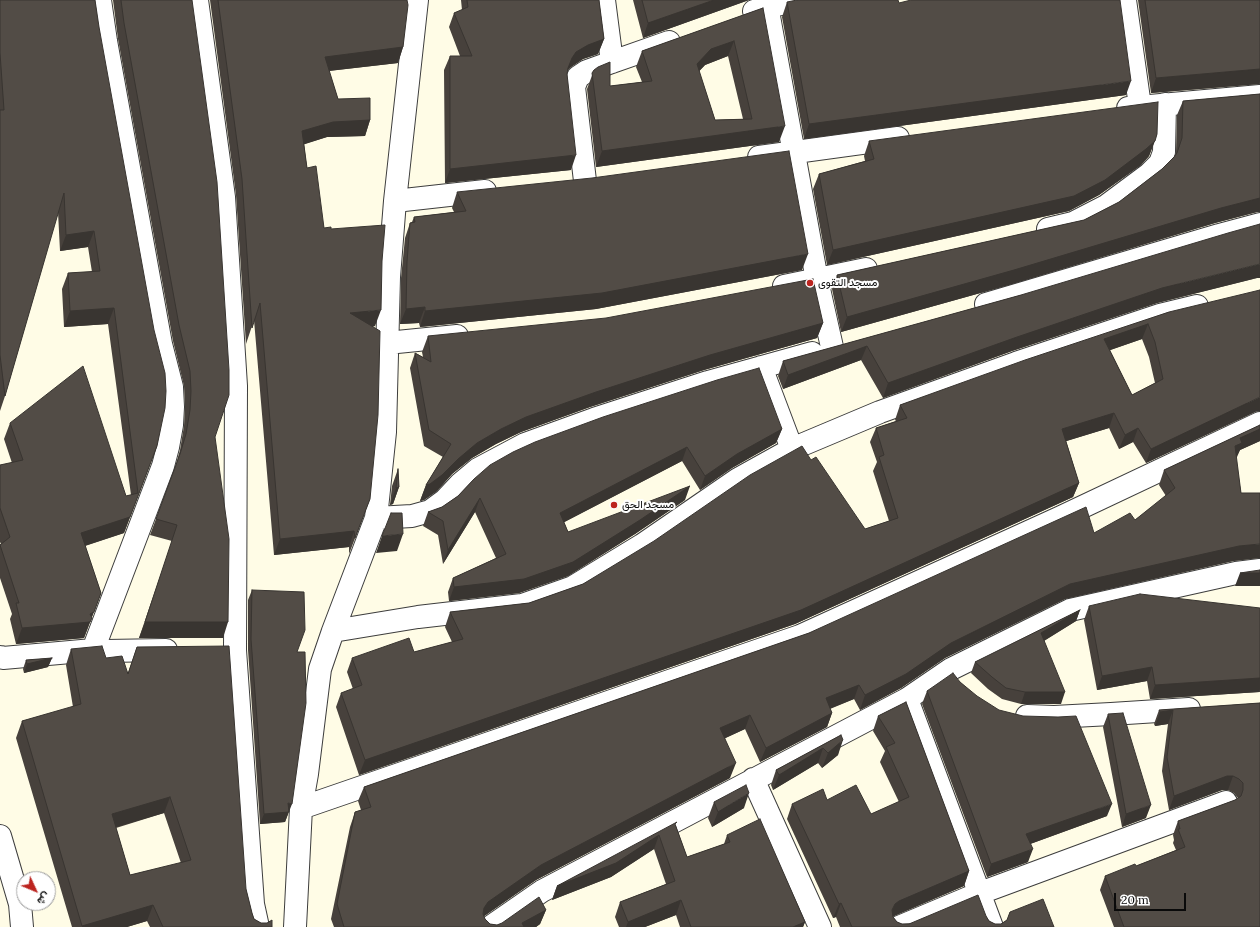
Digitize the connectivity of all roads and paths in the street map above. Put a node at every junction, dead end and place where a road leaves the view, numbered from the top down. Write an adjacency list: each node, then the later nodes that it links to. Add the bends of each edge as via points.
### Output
1 (100, 0): 36 (street, via 172,387 173,407 168,447 162,466)
2 (197, 0): 39 (street, via 224,197 236,386)
3 (418, 0): 20 (street)
4 (604, 0): 10 (street)
5 (800, 0): 7 (street)
6 (1126, 0): 13 (street)
7 (767, 3): 8 (street); 16 (street)
8 (738, 17)
9 (686, 36): 10 (street)
10 (612, 62): 18 (street, via 578,77 574,86 577,182)
11 (1260, 96): 12 (street)
12 (1165, 104): 13 (street); 22 (street, via 1164,152 1160,163 1149,174 1106,206 1073,223)
13 (1140, 106): 14 (street)
14 (1108, 110)
15 (919, 136): 16 (street)
16 (793, 152): 17 (street); 24 (street)
17 (739, 160)
18 (608, 178)
19 (506, 189): 20 (street)
20 (395, 201): 29 (street)
21 (1260, 224): 27 (street)
22 (1028, 233)
23 (885, 264): 24 (street)
24 (817, 280): 25 (street); 30 (street, via 841,345)
25 (762, 290)
26 (1214, 301): 32 (street, via 1160,315 1016,363 880,412)
27 (968, 309)
28 (473, 334): 29 (street)
29 (387, 343): 33 (street, via 385,432)
30 (761, 367): 32 (street); 33 (street, via 594,419 525,444 478,469 430,511 412,516)
31 (1260, 423): 46 (street, via 800,636)
32 (792, 449): 35 (street, via 738,479 642,545 573,587 522,605 418,617)
33 (376, 518): 35 (street)
34 (1260, 570): 41 (street, via 1236,573 1070,610 958,677)
35 (333, 631): 46 (street, via 320,669)
36 (93, 650): 37 (street); 40 (street)
37 (188, 650)
38 (212, 650): 39 (street)
39 (235, 650): 50 (street, via 253,904)
40 (1, 661)
41 (907, 699): 44 (street); 48 (street)
42 (1206, 708): 43 (street, via 1054,717)
43 (1005, 713)
44 (753, 779): 52 (street, via 542,891); 53 (street)
45 (1226, 802): 48 (street)
46 (301, 808): 51 (street)
47 (0, 836): 49 (street, via 20,904)
48 (980, 893): 54 (street); 55 (street)
49 (22, 927)
50 (258, 927)
51 (295, 927)
52 (490, 927)
53 (820, 927)
54 (899, 927)
55 (992, 927)

